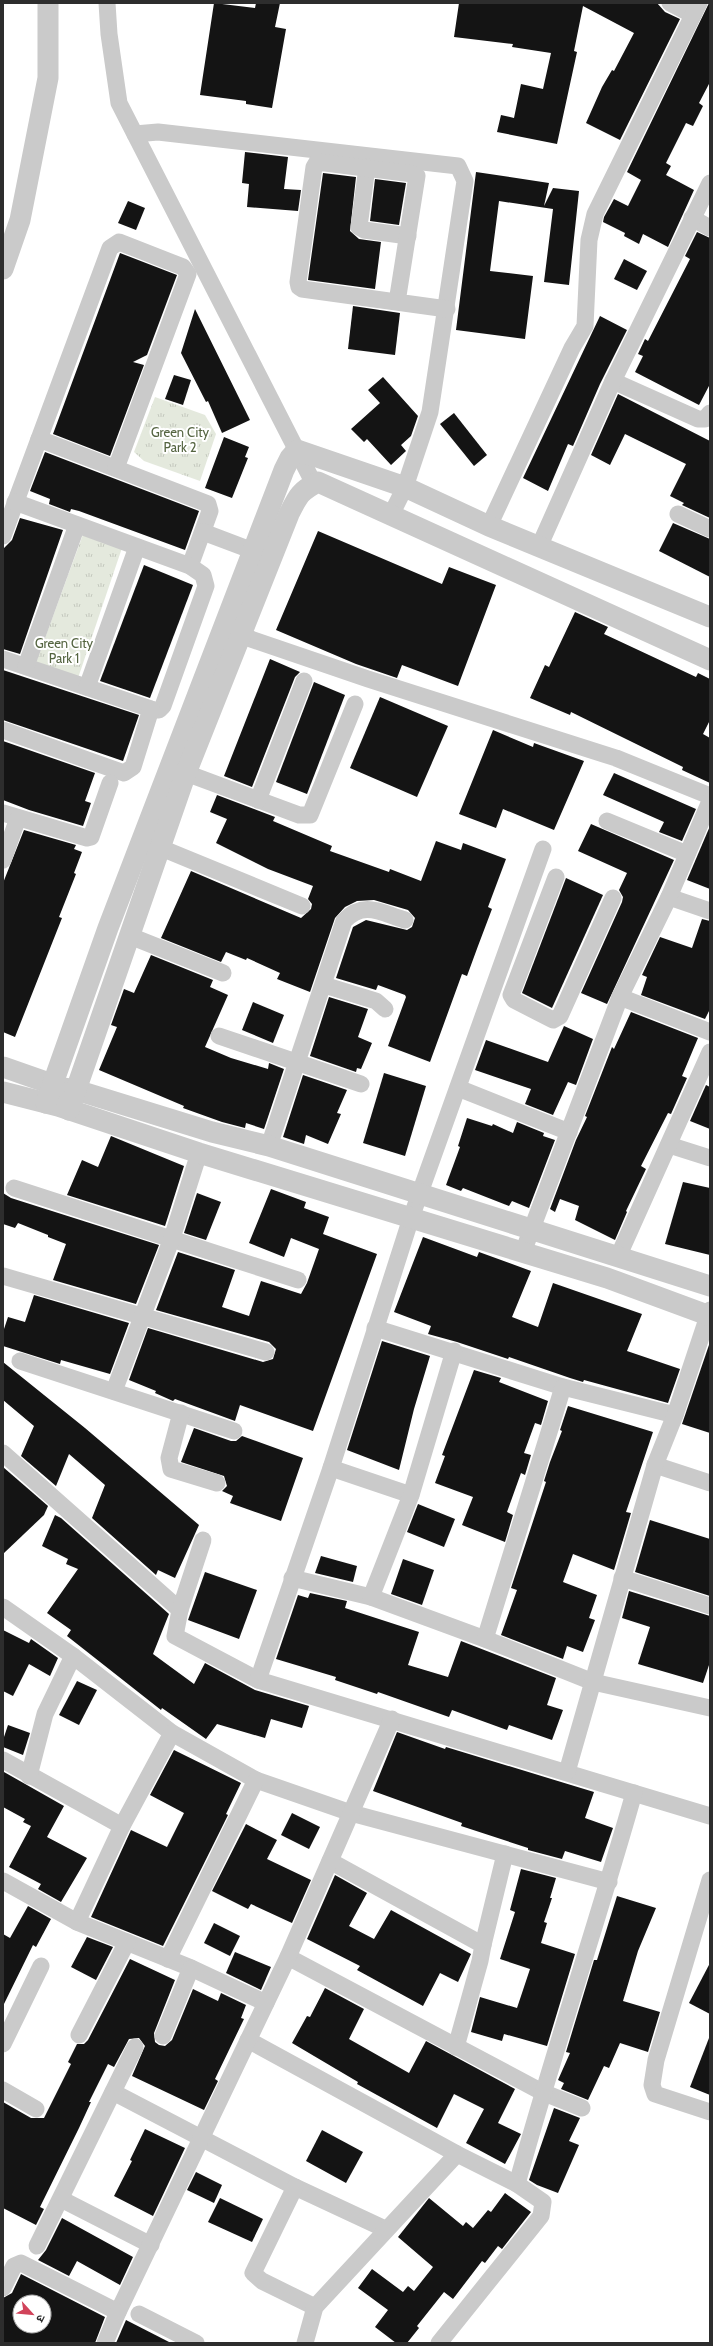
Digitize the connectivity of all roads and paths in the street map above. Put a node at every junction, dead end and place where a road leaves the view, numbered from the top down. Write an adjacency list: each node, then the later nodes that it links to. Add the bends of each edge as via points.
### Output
1 (48, 3): 11 (street, via 48,78 20,220)
2 (107, 3): 5 (street, via 119,103)
3 (670, 3): 4 (street)
4 (696, 9): 25 (street, via 595,214 589,240 585,326 572,348)
5 (135, 134): 13 (street, via 158,132 458,166 465,181); 17 (street)
6 (367, 167): 10 (street, via 359,226 364,230); 10 (street, via 417,176); 12 (street, via 320,161 315,163 298,285 302,289)
7 (710, 183): 8 (street)
8 (692, 218): 9 (street); 14 (street)
9 (710, 228)
10 (408, 236): 12 (street)
11 (3, 270)
12 (397, 302): 13 (street)
13 (447, 309): 20 (street, via 430,412)
14 (613, 381): 15 (street, via 698,419 704,419); 30 (street)
15 (710, 413)
16 (39, 439): 18 (street); 18 (street, via 110,248 119,242 152,254 183,267 188,274); 21 (street)
17 (297, 450): 19 (street); 20 (street); 31 (street, via 284,470)
18 (116, 468): 27 (street, via 204,501 210,510)
19 (314, 484): 23 (street, via 318,482); 31 (street, via 298,495)
20 (405, 487): 23 (street); 25 (street)
21 (16, 502): 24 (street); 28 (street)
22 (678, 514): 26 (street)
23 (391, 515): 36 (street)
24 (77, 525): 29 (street); 37 (street)
25 (489, 526): 30 (street)
26 (710, 529)
27 (203, 532): 31 (street); 32 (street)
28 (3, 536)
29 (137, 546): 32 (street); 39 (street)
30 (539, 547): 33 (street)
31 (262, 554): 34 (street); 50 (street, via 169,767)
32 (190, 566): 41 (street, via 203,575 206,586 163,706 159,710)
33 (710, 617)
34 (240, 635): 43 (street); 45 (street, via 368,679 616,758)
35 (3, 659): 37 (street)
36 (710, 660)
37 (26, 666): 39 (street)
38 (304, 680): 46 (street)
39 (87, 687): 41 (street)
40 (355, 704): 46 (street, via 310,815 305,816)
41 (151, 709): 42 (street, via 133,767 124,773)
42 (3, 730)
43 (186, 773): 46 (street); 50 (street)
44 (110, 783): 48 (street, via 91,837 87,838)
45 (710, 796)
46 (258, 800)
47 (710, 801): 52 (street)
48 (10, 815): 53 (street)
49 (607, 821): 52 (street)
50 (152, 844): 57 (street); 61 (street); 76 (street, via 108,928)
51 (543, 849): 60 (street)
52 (687, 854): 55 (street)
53 (3, 860)
54 (556, 877): 62 (street)
55 (668, 897): 58 (street); 65 (street)
56 (613, 898): 62 (street, via 557,1020 514,1000 511,995)
57 (302, 906)
58 (710, 911)
59 (405, 920): 64 (street, via 367,909 353,911 344,921)
60 (514, 930): 62 (street); 73 (street)
61 (130, 936): 63 (street); 74 (street)
62 (532, 937)
63 (223, 973)
64 (324, 985): 66 (street, via 376,1002); 70 (street)
65 (620, 997): 67 (street); 78 (street)
66 (385, 1009)
67 (710, 1032)
68 (219, 1036): 70 (street)
69 (710, 1052): 79 (street)
70 (297, 1062): 72 (street); 80 (street)
71 (3, 1067): 76 (street)
72 (361, 1084)
73 (458, 1088): 78 (street); 84 (street)
74 (76, 1090): 76 (street); 77 (street); 80 (street, via 212,1132)
75 (3, 1092): 76 (street)
76 (49, 1094): 77 (street)
77 (69, 1110): 81 (street)
78 (569, 1132): 86 (street)
79 (669, 1145): 82 (street); 89 (street)
80 (269, 1146): 84 (street)
81 (199, 1153): 85 (street); 87 (street)
82 (710, 1158)
83 (14, 1188): 87 (street)
84 (419, 1195): 85 (street); 86 (street)
85 (411, 1218): 88 (street); 95 (street)
86 (530, 1230): 88 (street); 89 (street)
87 (172, 1238): 91 (street); 94 (street)
88 (523, 1252): 93 (street)
89 (618, 1258): 92 (street)
90 (3, 1276): 94 (street)
91 (298, 1280)
92 (710, 1286)
93 (710, 1314): 102 (street)
94 (142, 1316): 97 (street); 100 (street)
95 (375, 1328): 96 (street); 106 (street)
96 (454, 1351): 99 (street); 109 (street)
97 (266, 1352)
98 (20, 1361): 100 (street)
99 (563, 1387): 102 (street); 117 (street)
100 (114, 1391): 101 (street)
101 (181, 1413): 103 (street); 107 (street, via 168,1458 171,1470)
102 (675, 1415): 105 (street)
103 (234, 1431)
104 (3, 1453): 116 (street)
105 (655, 1465): 108 (street); 112 (street)
106 (331, 1468): 109 (street); 111 (street)
107 (217, 1483)
108 (710, 1483)
109 (411, 1495): 113 (street)
110 (203, 1540): 116 (street)
111 (292, 1578): 113 (street); 119 (street)
112 (622, 1578): 114 (street); 120 (street)
113 (371, 1597): 117 (street)
114 (710, 1606)
115 (3, 1607): 118 (street)
116 (180, 1610): 119 (street, via 175,1636)
117 (485, 1639): 120 (street)
118 (73, 1656): 123 (street); 126 (street, via 44,1714)
119 (258, 1680): 122 (street)
120 (593, 1682): 121 (street); 125 (street)
121 (710, 1708)
122 (392, 1719): 125 (street); 129 (street)
123 (172, 1733): 127 (street); 131 (street)
124 (3, 1760): 126 (street)
125 (567, 1772): 128 (street)
126 (29, 1776): 131 (street)
127 (256, 1780): 129 (street); 141 (street)
128 (634, 1793): 130 (street); 136 (street)
129 (351, 1813): 132 (street); 133 (street)
130 (710, 1816)
131 (122, 1826): 137 (street)
132 (505, 1854): 136 (street); 139 (street)
133 (330, 1861): 139 (street); 140 (street)
134 (3, 1880): 137 (street)
135 (710, 1880): 156 (street, via 656,2060 652,2085 655,2094)
136 (609, 1882): 153 (street)
137 (77, 1922): 138 (street)
138 (127, 1942): 141 (street); 145 (street)
139 (483, 1945): 149 (street)
140 (288, 1957): 144 (street); 149 (street)
141 (168, 1959): 143 (street)
142 (41, 1966): 148 (street)
143 (191, 1968): 144 (street); 146 (street)
144 (266, 2003): 147 (street)
145 (79, 2035)
146 (163, 2036)
147 (248, 2040): 157 (street); 158 (street)
148 (3, 2044)
149 (456, 2046): 153 (street)
150 (135, 2047): 152 (street)
151 (3, 2090): 155 (street)
152 (113, 2092): 157 (street); 161 (street)
153 (542, 2092): 154 (street); 159 (street)
154 (582, 2108)
155 (36, 2109)
156 (710, 2112)
157 (202, 2138): 160 (street); 163 (street)
158 (457, 2154): 159 (street); 162 (street)
159 (517, 2184): 172 (street, via 543,2202 542,2216)
160 (295, 2187): 162 (street); 166 (street, via 253,2273 262,2281)
161 (61, 2199): 163 (street); 164 (street)
162 (385, 2230): 166 (street)
163 (151, 2245): 167 (street)
164 (38, 2246)
165 (3, 2288): 167 (street, via 14,2266 22,2263)
166 (315, 2307): 171 (street)
167 (118, 2312): 170 (street)
168 (139, 2314): 169 (street)
169 (193, 2342)
170 (105, 2343)
171 (305, 2343)
172 (439, 2343)

